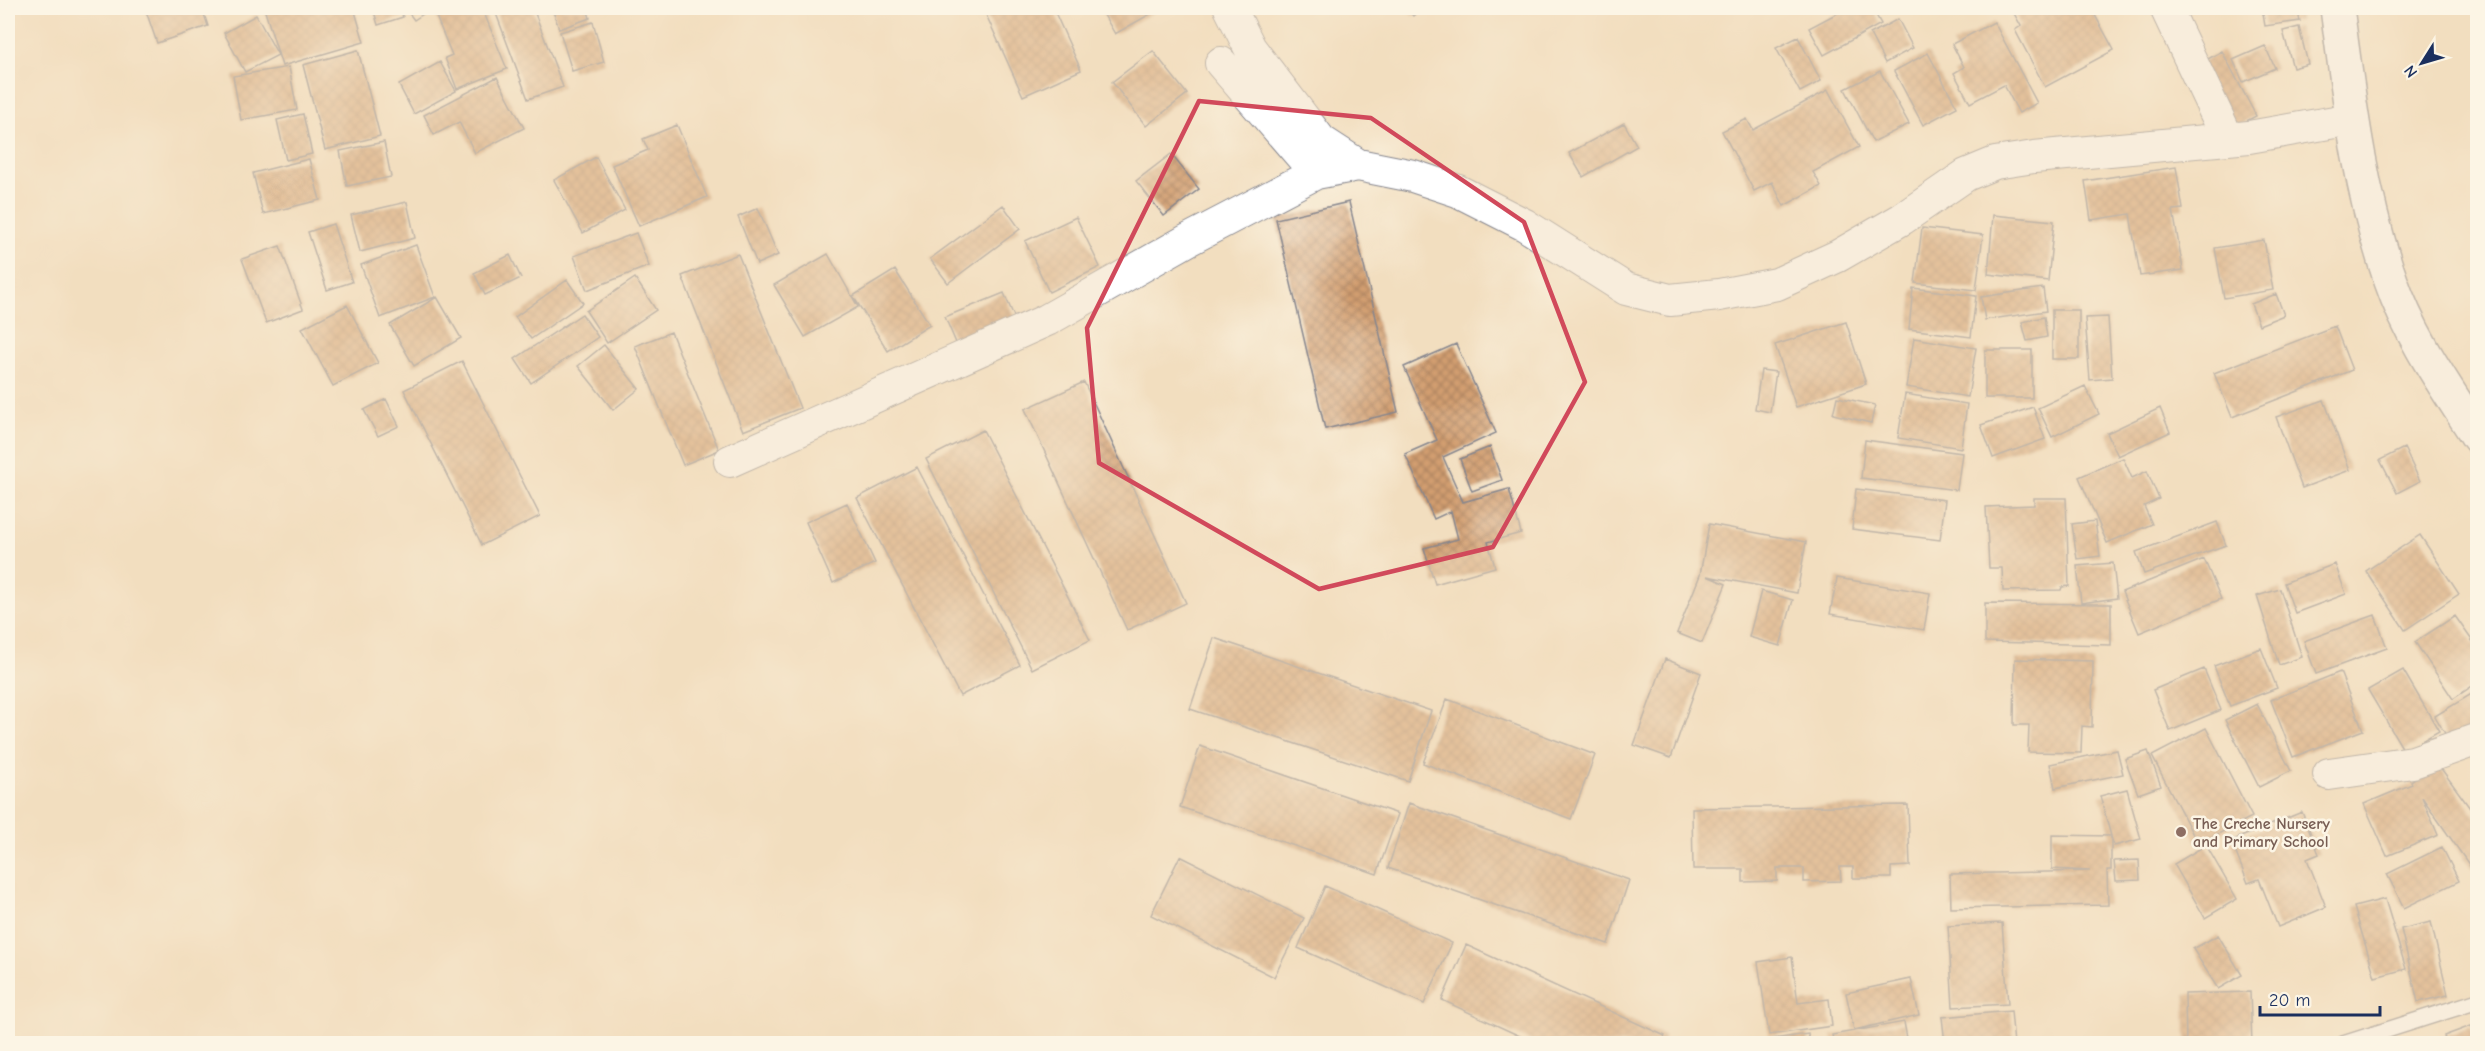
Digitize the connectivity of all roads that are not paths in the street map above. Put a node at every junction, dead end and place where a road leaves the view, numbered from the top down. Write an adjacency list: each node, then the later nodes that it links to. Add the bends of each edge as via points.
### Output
1 (1230, 8): 7 (street, via 1250,48 1321,141)
2 (2166, 8): 6 (street)
3 (2337, 8): 5 (street)
4 (1221, 63): 8 (street)
5 (2352, 119): 6 (street); 9 (street, via 2391,282 2425,355)
6 (2228, 139): 7 (street, via 1995,163 1966,175 1838,256 1777,284 1670,300 1626,289 1525,225 1458,191 1413,176)
7 (1358, 165): 8 (street)
8 (1316, 173): 10 (street, via 1047,320)
9 (2478, 437)
10 (730, 461)
11 (2478, 739): 12 (street, via 2413,762)
12 (2329, 774)
13 (2478, 1001): 14 (lane)
14 (2343, 1044)

